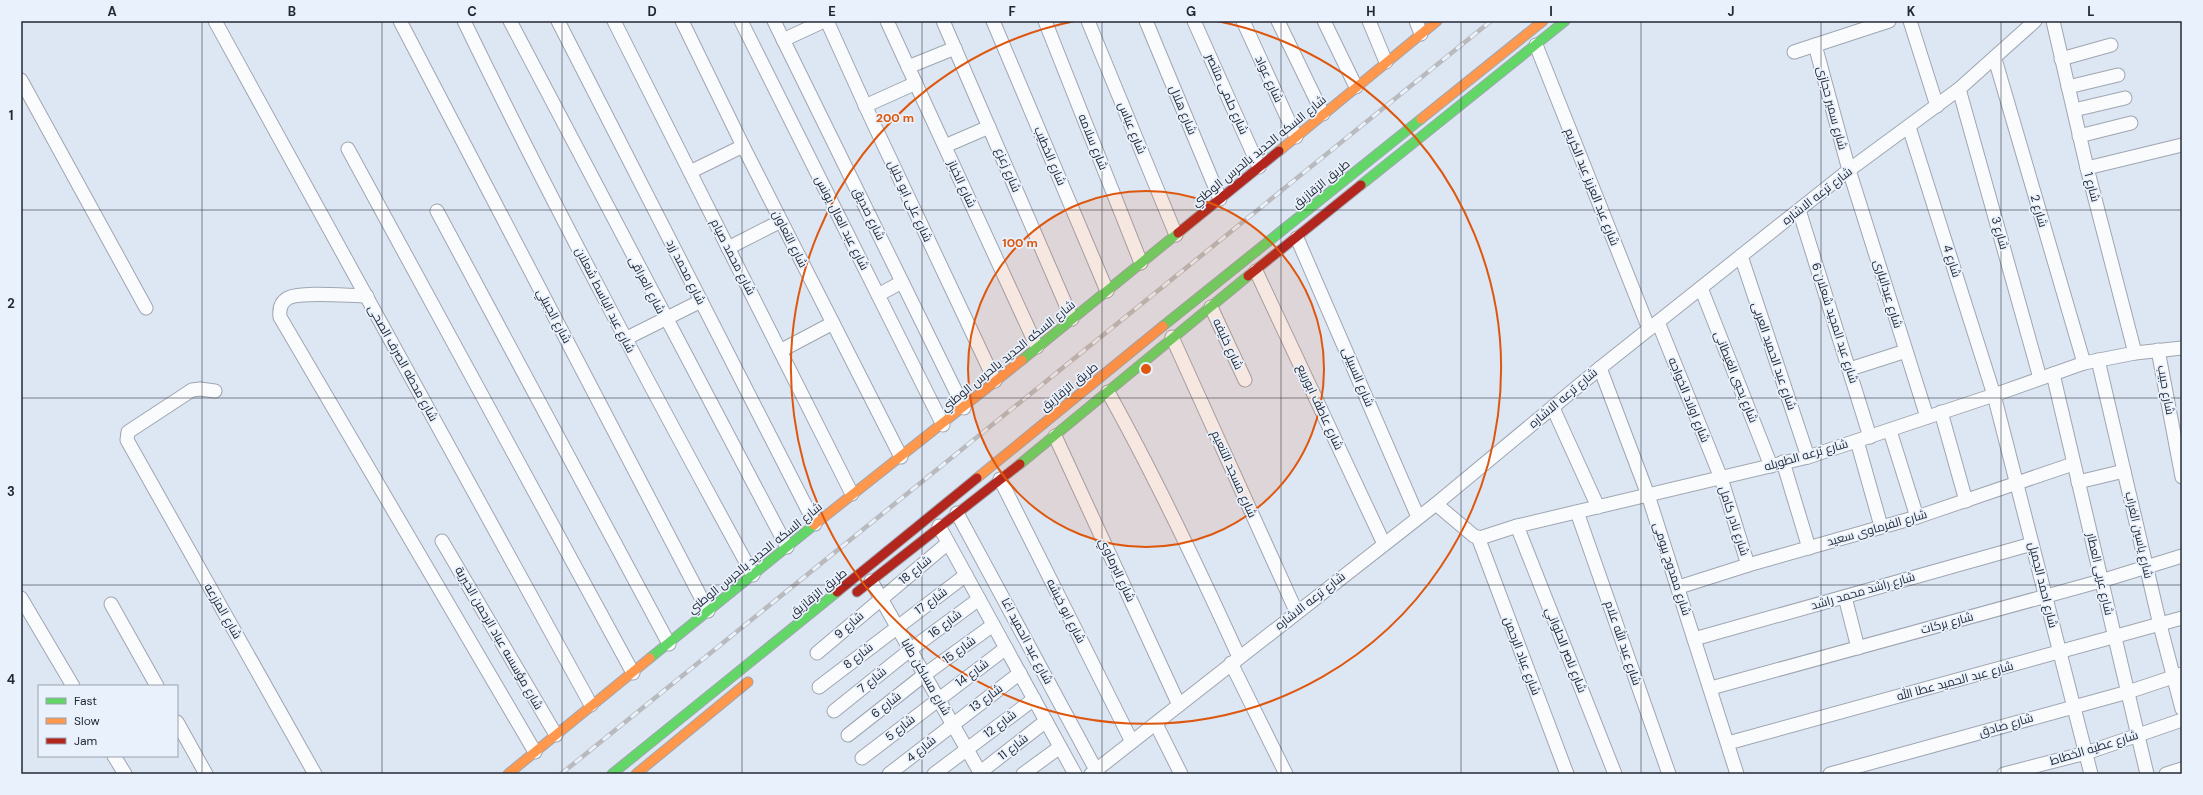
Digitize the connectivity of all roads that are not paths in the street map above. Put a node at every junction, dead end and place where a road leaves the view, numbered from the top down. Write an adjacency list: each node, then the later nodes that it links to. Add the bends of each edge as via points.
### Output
1 (215, 21): 81 (street, شارع محطه الصرف الصحى)
2 (400, 21): 164 (street, شارع الجبيلي)
3 (464, 21): 90 (street, شارع عبد الباسط شعلان, via 523,143)
4 (510, 21): 85 (street, شارع العراقى)
5 (558, 21): 82 (street, شارع محمد زرد)
6 (614, 21): 66 (street, شارع محمد صيام)
7 (682, 21): 60 (street, شارع التعاون)
8 (774, 21): 31 (street, شارع صديق)
9 (826, 21): 31 (street); 50 (street, شارع على ابو خليل)
10 (887, 21): 40 (street, شارع الخباز)
11 (943, 21): 35 (street, شارع زعزع)
12 (993, 21): 79 (street, شارع الخطيب)
13 (1045, 21): 75 (street, شارع سلامه)
14 (1088, 21): 71 (street, شارع عباس)
15 (1146, 21): 67 (street, شارع هلال)
16 (1194, 21): 63 (street, شارع حلمى منتصر)
17 (1243, 21): 58 (street, شارع عواد)
18 (1278, 21): 53 (street)
19 (1324, 21): 44 (street)
20 (1369, 21): 39 (street)
21 (1416, 21): 30 (street)
22 (1437, 21): 30 (main road, شارع السكه الحديد بالحرس الوطني)
23 (1543, 21): 45 (main road, طريق الزقازيق)
24 (1565, 21): 32 (main road, طريق الزقازيق)
25 (1889, 21): 33 (street)
26 (1910, 21): 51 (street)
27 (2035, 21): 37 (street, شارع ترعه الاشاره)
28 (2052, 21): 38 (street, شارع 1)
29 (747, 23): 80 (street, شارع عبد العال يونس)
30 (1421, 34): 39 (main road, شارع السكه الحديد بالحرس الوطني)
31 (783, 40): 77 (street, شارع صديق)
32 (1536, 45): 48 (main road, طريق الزقازيق); 88 (street, شارع عبد العزيز عبد الكريم)
33 (1815, 45): 36 (street); 65 (street, شارع سمير حجازى)
34 (2111, 45): 38 (street)
35 (955, 48): 40 (street); 55 (street, شارع زعزع)
36 (1794, 52)
37 (1995, 59): 47 (street, شارع ترعه الاشاره); 98 (street, شارع 2)
38 (2061, 59): 46 (street, شارع 1)
39 (1386, 62): 44 (main road, شارع السكه الحديد بالحرس الوطني)
40 (908, 67): 43 (street, شارع الخباز)
41 (2118, 75): 46 (street)
42 (21, 80): 84 (street)
43 (916, 83): 50 (street); 61 (street, شارع الخباز)
44 (1356, 87): 53 (main road, شارع السكه الحديد بالحرس الوطني)
45 (1462, 87): 48 (main road); 128 (main road, طريق الزقازيق)
46 (2068, 87): 52 (street, شارع 1)
47 (1959, 88): 51 (street, شارع ترعه الاشاره); 102 (street, شارع 3)
48 (1470, 98): 72 (main road, طريق الزقازيق)
49 (2125, 98): 52 (street)
50 (865, 106): 104 (street, شارع على ابو خليل)
51 (1937, 106): 56 (street, شارع ترعه الاشاره)
52 (2074, 110): 57 (street, شارع 1)
53 (1323, 114): 58 (main road, شارع السكه الحديد بالحرس الوطني)
54 (2131, 123): 57 (street)
55 (989, 127): 61 (street); 86 (street, شارع زعزع)
56 (1909, 127): 65 (street, شارع ترعه الاشاره); 107 (street, شارع 4)
57 (2080, 136): 64 (street, شارع 1)
58 (1296, 137): 63 (main road, شارع السكه الحديد بالحرس الوطني)
59 (2182, 145): 64 (street)
60 (743, 146): 66 (street); 70 (street, شارع التعاون)
61 (945, 146): 91 (street, شارع الخباز)
62 (348, 149): 178 (street)
63 (1259, 167): 67 (main road, شارع السكه الحديد بالحرس الوطني)
64 (2087, 168): 96 (street, شارع 1)
65 (1849, 170): 68 (street, شارع ترعه الاشاره); 95 (street, شارع عبدالبارى)
66 (690, 172): 73 (street, شارع محمد صيام)
67 (1220, 198): 71 (main road, شارع السكه الحديد بالحرس الوطني)
68 (1799, 210): 74 (street, شارع ترعه الاشاره); 100 (street, شارع عبد المجيد شعلان 6)
69 (437, 211): 171 (street)
70 (781, 221): 73 (street); 87 (street, شارع التعاون)
71 (1176, 235): 75 (main road, شارع السكه الحديد بالحرس الوطني)
72 (1297, 238): 76 (main road, طريق الزقازيق); 135 (street, شارع السبيلى)
73 (728, 248): 94 (street, شارع محمد صيام)
74 (1741, 256): 78 (street, شارع ترعه الاشاره); 118 (street, شارع عبد الحميد العربى)
75 (1141, 263): 79 (main road, شارع السكه الحديد بالحرس الوطني)
76 (1256, 271): 83 (main road, طريق الزقازيق); 144 (street, شارع عاطف ابوربيع)
77 (902, 282): 80 (street); 108 (street, شارع صديق)
78 (1701, 288): 88 (street, شارع ترعه الاشاره); 119 (street, شارع يحيي الغيطانى)
79 (1107, 291): 86 (main road, شارع السكه الحديد بالحرس الوطني)
80 (878, 295): 112 (street, شارع عبد العال يونس)
81 (367, 296): 190 (street, شارع محطه الصرف الصحى); 207 (street, via 296,296 283,303 279,310 280,317)
82 (701, 301): 85 (street); 137 (street, شارع محمد زرد)
83 (1211, 307): 89 (main road, طريق الزقازيق); 103 (street, شارع خليفه)
84 (146, 308)
85 (666, 319): 90 (street); 146 (street, شارع العراقى)
86 (1072, 319): 91 (main road, شارع السكه الحديد بالحرس الوطني)
87 (833, 324): 94 (street); 117 (street, شارع التعاون)
88 (1654, 325): 99 (street, شارع ترعه الاشاره); 123 (street, شارع اولاد الخواجه)
89 (1172, 337): 106 (main road, طريق الزقازيق); 163 (street, شارع مسجد التنعيم)
90 (625, 339): 151 (street, شارع عبد الباسط شعلان)
91 (1037, 347): 104 (main road, شارع السكه الحديد بالحرس الوطني)
92 (2182, 348): 93 (street, شارع ترعه الطويله)
93 (2158, 350): 96 (street, شارع ترعه الطويله); 122 (street, شارع حبيب)
94 (780, 351): 127 (street, شارع محمد صيام)
95 (1906, 351): 100 (street); 111 (street, شارع عبدالبارى)
96 (2136, 352): 97 (street, شارع ترعه الطويله)
97 (2098, 360): 98 (street, شارع ترعه الطويله); 121 (street, شارع ياسين الغراب)
98 (2084, 363): 101 (street, شارع ترعه الطويله)
99 (1600, 368): 109 (street, شارع ترعه الاشاره); 129 (street, شارع ممدوح بيومى)
100 (1850, 369): 115 (street, شارع عبد المجيد شعلان 6)
101 (2053, 374): 102 (street, شارع ترعه الطويله); 120 (street, شارع عربى العطار)
102 (2040, 378): 107 (street, شارع ترعه الطويله)
103 (1245, 380)
104 (995, 381): 108 (main road, شارع السكه الحديد بالحرس الوطني)
105 (215, 391): 216 (street, شارع المزرعه, via 200,388 180,396 128,432 127,440)
106 (1108, 392): 114 (main road, طريق الزقازيق); 177 (street, via 1194,557)
107 (1994, 395): 110 (street, شارع ترعه الطويله); 125 (street, شارع احمد الجميل)
108 (964, 408): 112 (main road, شارع السكه الحديد بالحرس الوطني)
109 (1553, 408): 131 (street, شارع ترعه الاشاره); 132 (street)
110 (1941, 412): 111 (street, شارع ترعه الطويله); 130 (street)
111 (1927, 418): 113 (street, شارع ترعه الطويله)
112 (943, 425): 117 (main road, شارع السكه الحديد بالحرس الوطني)
113 (1890, 430): 115 (street, شارع ترعه الطويله); 136 (street)
114 (1055, 436): 124 (main road, طريق الزقازيق); 191 (street, شارع البرماوي)
115 (1870, 437): 116 (street, شارع ترعه الطويله)
116 (1857, 441): 118 (street, شارع ترعه الطويله); 140 (street)
117 (901, 457): 127 (main road, شارع السكه الحديد بالحرس الوطني)
118 (1808, 457): 119 (street, شارع ترعه الطويله)
119 (1777, 464): 123 (street, شارع ترعه الطويله); 147 (street, شارع يحيي الغيطانى)
120 (2073, 464): 125 (street, شارع الفرماوى سعيد); 126 (street, شارع عربى العطار)
121 (2124, 471): 126 (street); 150 (street, شارع ياسين الغراب)
122 (2182, 477)
123 (1721, 478): 129 (street, شارع ترعه الطويله); 149 (street, شارع نادر كامل)
124 (1000, 479): 133 (main road, طريق الزقازيق); 203 (street, شارع ابو خيشه)
125 (2016, 482): 130 (street, شارع الفرماوى سعيد); 145 (street, شارع احمد الجميل)
126 (2078, 482): 153 (street, شارع عربى العطار)
127 (852, 494): 137 (main road, شارع السكه الحديد بالحرس الوطني)
128 (955, 495): 133 (main road); 218 (main road, طريق الزقازيق)
129 (1648, 495): 132 (street, شارع ترعه الطويله); 155 (street, شارع ممدوح بيومى)
130 (1966, 501): 136 (street, شارع الفرماوى سعيد)
131 (1436, 504): 135 (street, شارع ترعه الاشاره); 141 (street)
132 (1598, 507): 134 (street, شارع ترعه الطويله)
133 (961, 510): 138 (main road, طريق الزقازيق); 212 (street, شارع عبد الحميد اغا)
134 (1577, 512): 139 (street, شارع ترعه الطويله); 228 (street, شارع عبد الله علام)
135 (1418, 517): 144 (street, شارع ترعه الاشاره)
136 (1917, 517): 140 (street, شارع الفرماوى سعيد)
137 (815, 524): 146 (main road, شارع السكه الحديد بالحرس الوطني)
138 (940, 526): 143 (street); 154 (main road, طريق الزقازيق)
139 (1517, 526): 141 (street, شارع ترعه الطويله); 227 (street, شارع ناصر الحلواني)
140 (1881, 526): 147 (street, شارع الفرماوى سعيد)
141 (1478, 537): 226 (street, شارع عباد الرحمن)
142 (442, 541): 200 (street, شارع مؤسسه عباد الرحمن الخيرية)
143 (948, 543): 152 (street); 160 (street, شارع 18)
144 (1384, 544): 163 (street, شارع ترعه الاشاره)
145 (2032, 544): 157 (street, شارع احمد الجميل); 158 (street, شارع راشد محمد راشد)
146 (786, 547): 151 (main road, شارع السكه الحديد بالحرس الوطني)
147 (1809, 548): 149 (street, شارع الفرماوى سعيد)
148 (2182, 556): 150 (street, شارع بركات)
149 (1748, 565): 155 (street, شارع الفرماوى سعيد)
150 (2146, 566): 153 (street, شارع بركات); 167 (street, شارع ياسين الغراب)
151 (753, 575): 164 (main road, شارع السكه الحديد بالحرس الوطني)
152 (966, 575): 161 (street); 168 (street, شارع 17)
153 (2101, 580): 157 (street, شارع بركات); 169 (street, شارع عربى العطار)
154 (871, 581): 156 (main road, طريق الزقازيق); 160 (street, شارع مساكن طابا)
155 (1679, 587): 170 (street, شارع ممدوح بيومى)
156 (852, 596)
157 (2046, 596): 173 (street, شارع بركات); 175 (street, شارع احمد الجميل)
158 (1844, 597): 170 (street, شارع راشد محمد راشد); 173 (street)
159 (21, 598): 183 (street)
160 (881, 598): 168 (street, شارع مساكن طابا); 176 (street, شارع 9)
161 (979, 599): 166 (street); 174 (street, شارع 16)
162 (110, 604): 184 (street)
163 (1296, 611): 177 (street, شارع ترعه الاشاره)
164 (708, 612): 171 (main road, شارع السكه الحديد بالحرس الوطني)
165 (2182, 618): 167 (street, شارع عبد الحميد عطا الله)
166 (993, 625): 172 (street); 180 (street, شارع 15)
167 (2160, 625): 169 (street, شارع عبد الحميد عطا الله); 181 (street, شارع ياسين الغراب)
168 (897, 626): 174 (street, شارع مساكن طابا); 185 (street, شارع 8)
169 (2115, 638): 175 (street, شارع عبد الحميد عطا الله); 187 (street, شارع عربى العطار)
170 (1694, 639): 186 (street, شارع ممدوح بيومى)
171 (669, 644): 178 (main road, شارع السكه الحديد بالحرس الوطني)
172 (1006, 648): 179 (street); 188 (street, شارع 14)
173 (1858, 648): 186 (street, شارع بركات)
174 (910, 650): 180 (street, شارع مساكن طابا); 194 (street, شارع 7)
175 (2060, 652): 192 (street, شارع احمد الجميل); 204 (street, شارع عبد الحميد عطا الله)
176 (817, 653)
177 (1235, 660): 191 (street, شارع ترعه الاشاره); 225 (street)
178 (633, 673): 190 (main road, شارع السكه الحديد بالحرس الوطني)
179 (1020, 674): 189 (street); 197 (street, شارع 13)
180 (924, 675): 188 (street, شارع مساكن طابا); 201 (street, شارع 6)
181 (2178, 675): 187 (street, شارع صادق); 193 (street, شارع ياسين الغراب)
182 (754, 677): 219 (main road)
183 (72, 685)
184 (156, 685)
185 (819, 687)
186 (1711, 688): 204 (street, شارع ممدوح بيومى)
187 (2128, 692): 192 (street, شارع صادق); 202 (street, شارع عربى العطار)
188 (938, 698): 197 (street, شارع مساكن طابا); 210 (street, شارع 5)
189 (1034, 699): 196 (street); 206 (street, شارع 12)
190 (591, 705): 200 (main road, شارع السكه الحديد بالحرس الوطني)
191 (1179, 705): 199 (street, شارع ترعه الاشاره)
192 (2074, 706): 208 (street, شارع احمد الجميل); 230 (street, شارع صادق)
193 (2182, 710)
194 (834, 711)
195 (2182, 720): 202 (street, شارع عطيه الخطاط)
196 (1046, 721): 205 (street); 213 (street, شارع 11)
197 (952, 723): 206 (street, شارع مساكن طابا); 220 (street, شارع 4)
198 (178, 724): 215 (street)
199 (1156, 724): 203 (street, شارع ترعه الاشاره); 224 (street)
200 (556, 735): 207 (main road, شارع السكه الحديد بالحرس الوطني)
201 (848, 735)
202 (2138, 735): 208 (street, شارع عطيه الخطاط); 233 (street, شارع عربى العطار)
203 (1132, 742): 212 (street, شارع ترعه الاشاره)
204 (1728, 743): 229 (street, شارع ممدوح بيومى)
205 (1060, 747): 222 (street); 223 (street)
206 (967, 748): 213 (street, شارع مساكن طابا); 221 (street)
207 (535, 752): 217 (main road, شارع السكه الحديد بالحرس الوطني)
208 (2086, 753): 231 (street, شارع عطيه الخطاط); 232 (street, شارع احمد الجميل)
209 (115, 757): 214 (street)
210 (862, 758)
211 (2182, 769): 234 (street)
212 (1098, 771)
213 (980, 773)
214 (125, 774)
215 (206, 774)
216 (315, 774)
217 (508, 774)
218 (612, 774)
219 (636, 774)
220 (889, 774)
221 (934, 774)
222 (1023, 774)
223 (1075, 774)
224 (1181, 774)
225 (1286, 774)
226 (1567, 774)
227 (1615, 774)
228 (1669, 774)
229 (1736, 774)
230 (1830, 774)
231 (2004, 774)
232 (2091, 774)
233 (2147, 774)
234 (2166, 774)

